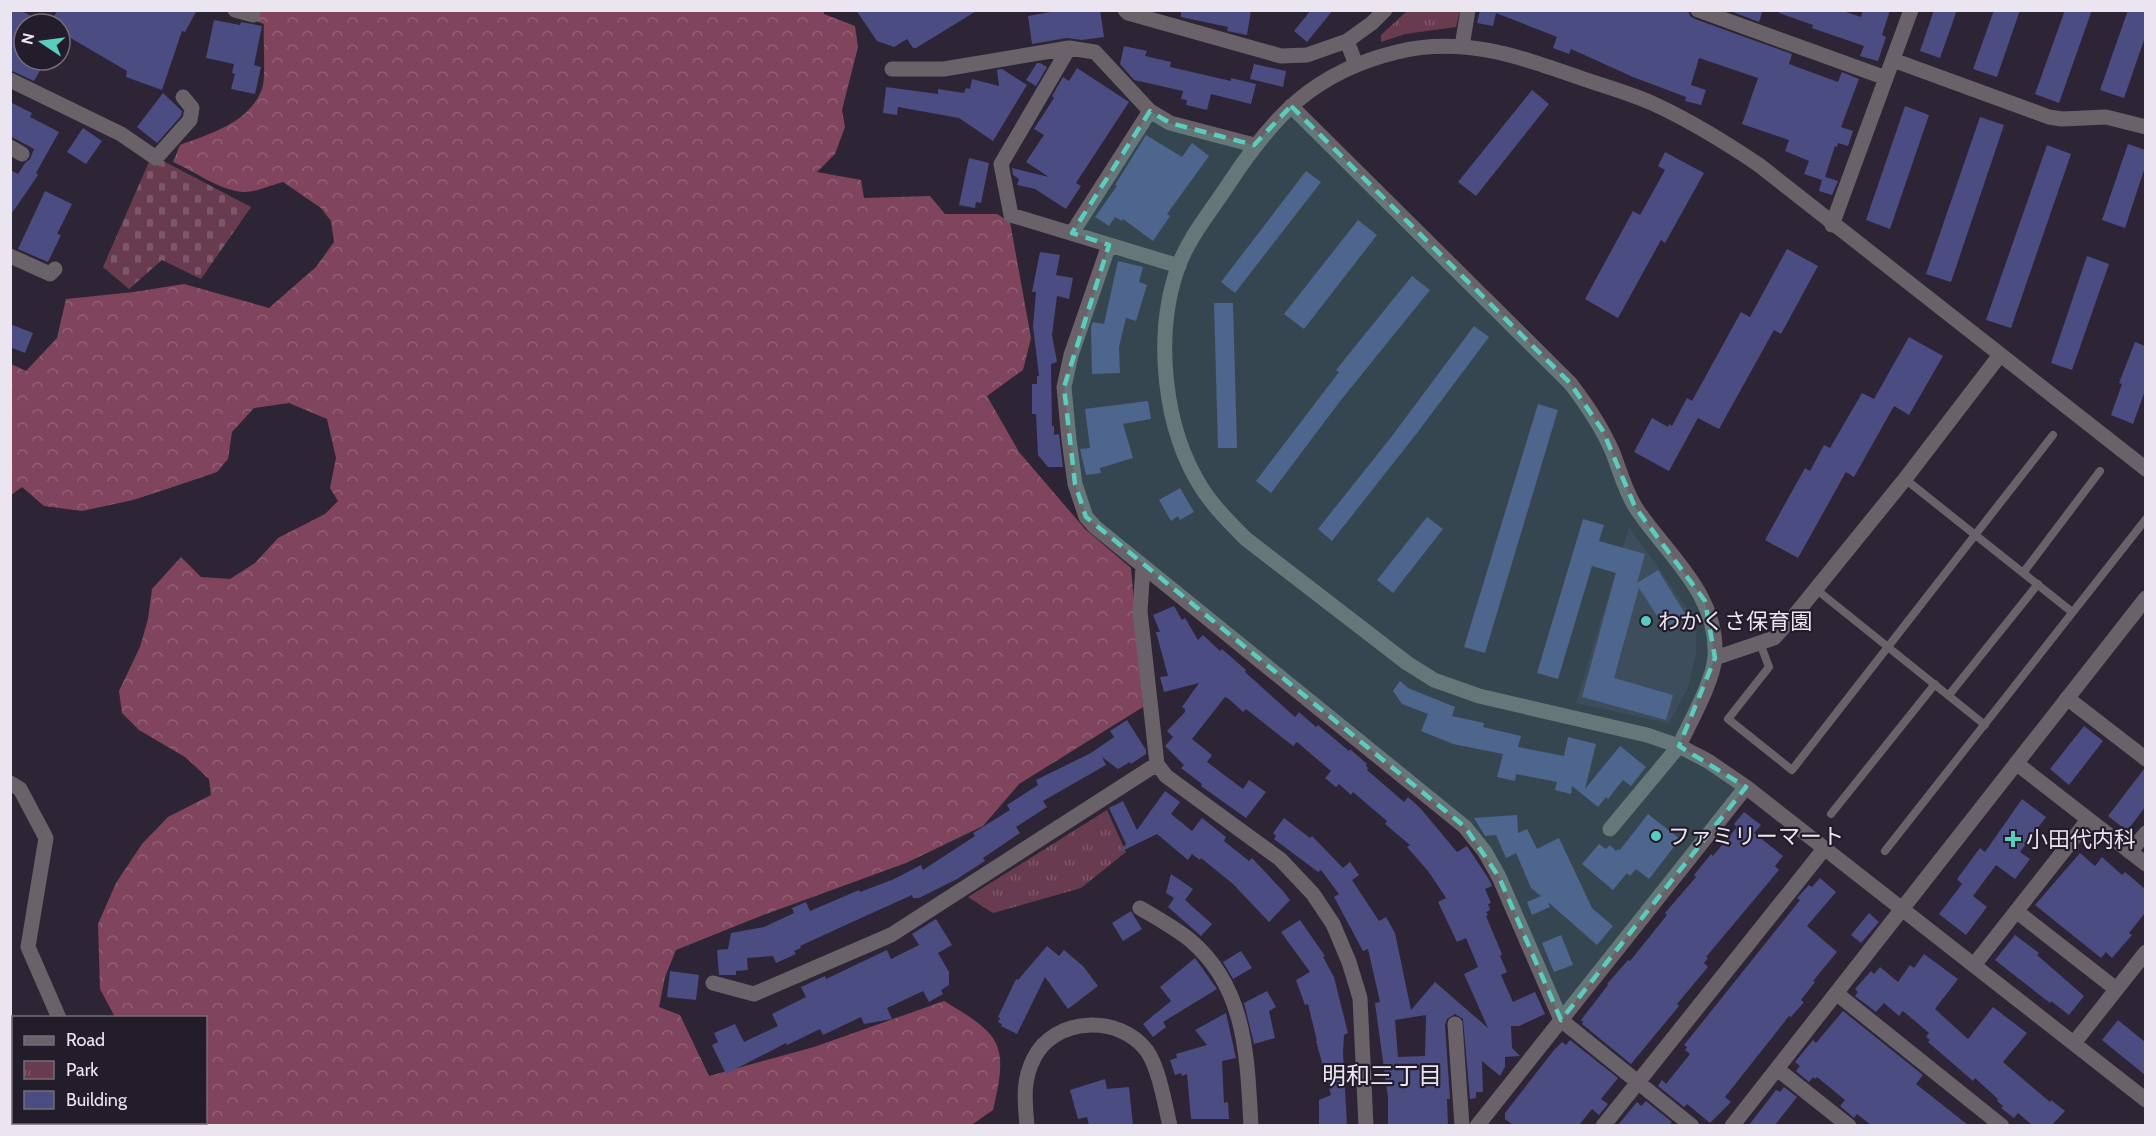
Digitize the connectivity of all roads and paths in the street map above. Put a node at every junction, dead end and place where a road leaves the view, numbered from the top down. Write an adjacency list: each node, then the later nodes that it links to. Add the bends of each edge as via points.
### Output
1 (235, 10): 7 (street)
2 (1125, 10): 8 (street, via 1281,56 1307,55)
3 (1385, 10): 8 (street)
4 (1468, 10): 9 (street)
5 (1698, 10): 14 (street)
6 (1911, 10): 11 (street)
7 (253, 15)
8 (1347, 41): 12 (street)
9 (1462, 46): 12 (street, via 1398,51); 21 (street, via 1513,55 1653,103 1718,136)
10 (1069, 48): 13 (street, via 944,69); 18 (street, via 1095,52); 22 (street, via 1001,164 1011,215)
11 (1893, 60): 14 (street); 19 (street, via 2049,117 2106,117)
12 (1356, 65): 17 (street, via 1320,82)
13 (892, 69)
14 (1886, 78): 21 (street)
15 (10, 80): 16 (street, via 121,134 156,158 189,120 192,108)
16 (183, 97)
17 (1291, 105): 20 (street); 42 (street, via 1570,383 1589,407 1635,507 1705,601)
18 (1150, 111): 20 (street, via 1170,123); 22 (street)
19 (2145, 127)
20 (1254, 145): 25 (street)
21 (1832, 225): 27 (street)
22 (1072, 234): 23 (street)
23 (1109, 245): 25 (street); 34 (street, via 1064,387 1069,440 1075,484 1086,516)
24 (10, 256): 26 (street, via 50,274)
25 (1179, 266): 47 (street, via 1168,308 1166,386 1183,453 1202,489 1230,524 1336,609 1434,680 1479,696)
26 (55, 269)
27 (2000, 355): 29 (street); 31 (street)
28 (2054, 435): 33 (lane)
29 (2145, 469)
30 (2100, 471): 35 (lane)
31 (1905, 479): 33 (lane); 37 (street)
32 (2145, 519): 39 (lane)
33 (1976, 535): 35 (lane); 41 (lane)
34 (1143, 566): 50 (street, via 1140,611); 70 (street, via 1465,827 1499,877)
35 (2023, 573): 36 (lane)
36 (2038, 584): 39 (lane); 44 (lane)
37 (1817, 590): 40 (street, via 1774,638); 41 (lane)
38 (2145, 598): 45 (street)
39 (2072, 612): 46 (lane)
40 (1760, 643): 41 (lane, via 1768,667 1728,719 1792,770); 42 (street)
41 (1889, 647): 43 (lane)
42 (1715, 658): 47 (street, via 1706,688)
43 (1935, 684): 44 (lane); 53 (lane)
44 (1949, 695): 46 (lane)
45 (2067, 698): 48 (street); 49 (street)
46 (1985, 725): 58 (lane)
47 (1679, 746): 52 (street); 55 (street)
48 (2145, 759)
49 (2016, 763): 54 (street); 62 (street)
50 (1157, 764): 66 (street, via 891,936 754,993); 79 (street, via 1166,776 1280,859 1313,894 1333,924 1360,998)
51 (10, 783): 69 (street, via 20,789 46,838 28,948)
52 (1746, 787): 57 (street); 70 (street)
53 (1831, 813)
54 (2088, 820): 59 (street); 63 (street)
55 (1610, 829)
56 (2145, 833): 59 (street)
57 (1824, 849): 62 (street); 74 (street)
58 (1885, 851)
59 (2130, 852): 60 (street)
60 (2145, 864)
61 (1140, 908): 78 (street, via 1191,941 1220,974 1232,996 1246,1047)
62 (1902, 909): 65 (street); 68 (street)
63 (2016, 911): 65 (street); 67 (street)
64 (2145, 952): 67 (street)
65 (1974, 964): 72 (street)
66 (713, 983)
67 (2116, 989): 72 (street)
68 (1836, 993): 73 (street); 86 (street)
69 (59, 1016)
70 (1561, 1020): 74 (street); 81 (street)
71 (1455, 1024): 80 (street)
72 (2074, 1044): 75 (street)
73 (1777, 1069): 84 (street); 85 (street)
74 (1637, 1082): 82 (street); 83 (street)
75 (2145, 1100)
76 (1027, 1125): 77 (street, via 1024,1092 1035,1056 1057,1034 1083,1025 1117,1029 1147,1051)
77 (1170, 1125)
78 (1251, 1125)
79 (1366, 1125)
80 (1462, 1125)
81 (1477, 1125)
82 (1603, 1125)
83 (1692, 1125)
84 (1732, 1125)
85 (1849, 1125)
86 (2002, 1125)

